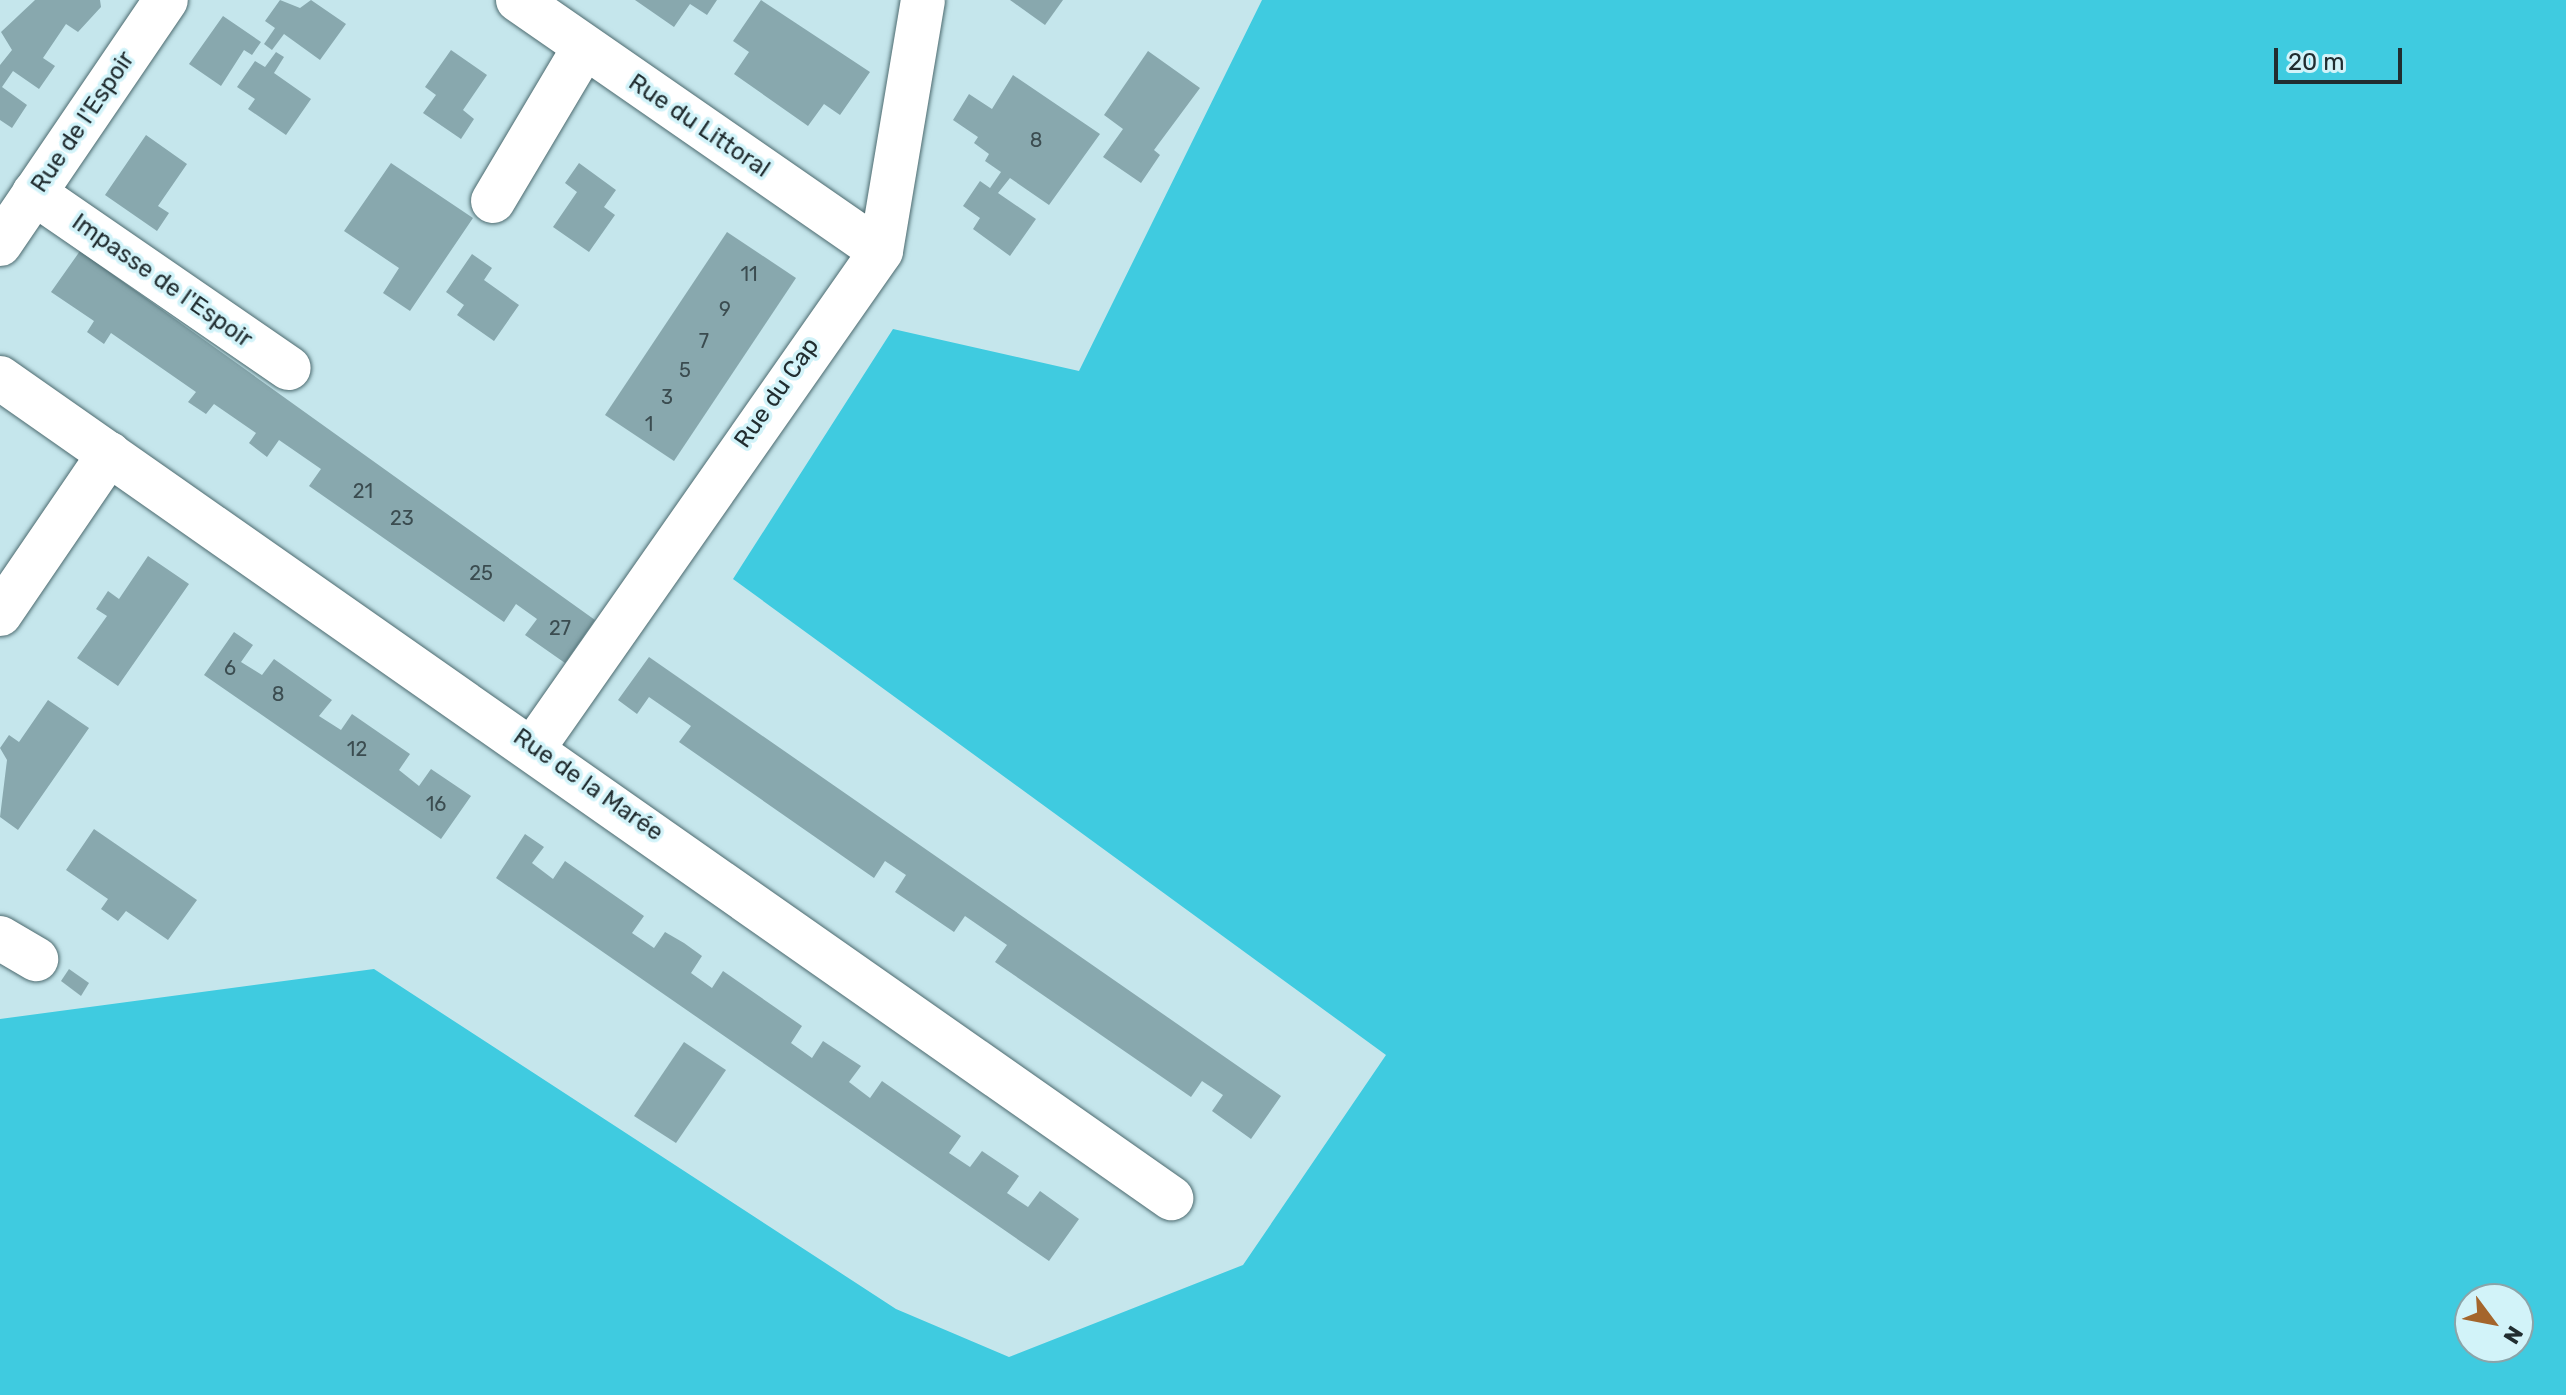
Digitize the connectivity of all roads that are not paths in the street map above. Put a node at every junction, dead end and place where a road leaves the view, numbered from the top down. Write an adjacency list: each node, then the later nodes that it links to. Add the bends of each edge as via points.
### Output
1 (166, 0): 5 (street, Rue de l'Espoir)
2 (518, 0): 4 (street, Rue du Littoral)
3 (923, 0): 8 (street, Rue du Cap)
4 (584, 48): 6 (street); 8 (street, Rue du Littoral)
5 (34, 193): 7 (street, Rue de l'Espoir); 9 (street, Impasse de l'Espoir)
6 (493, 201)
7 (0, 244)
8 (881, 251): 13 (street, Rue du Cap)
9 (289, 368)
10 (0, 378): 11 (street, Rue de la Marée)
11 (109, 454): 12 (street); 13 (street, Rue de la Marée)
12 (0, 614)
13 (534, 747): 14 (street, Rue de la Marée)
14 (1171, 1198)

